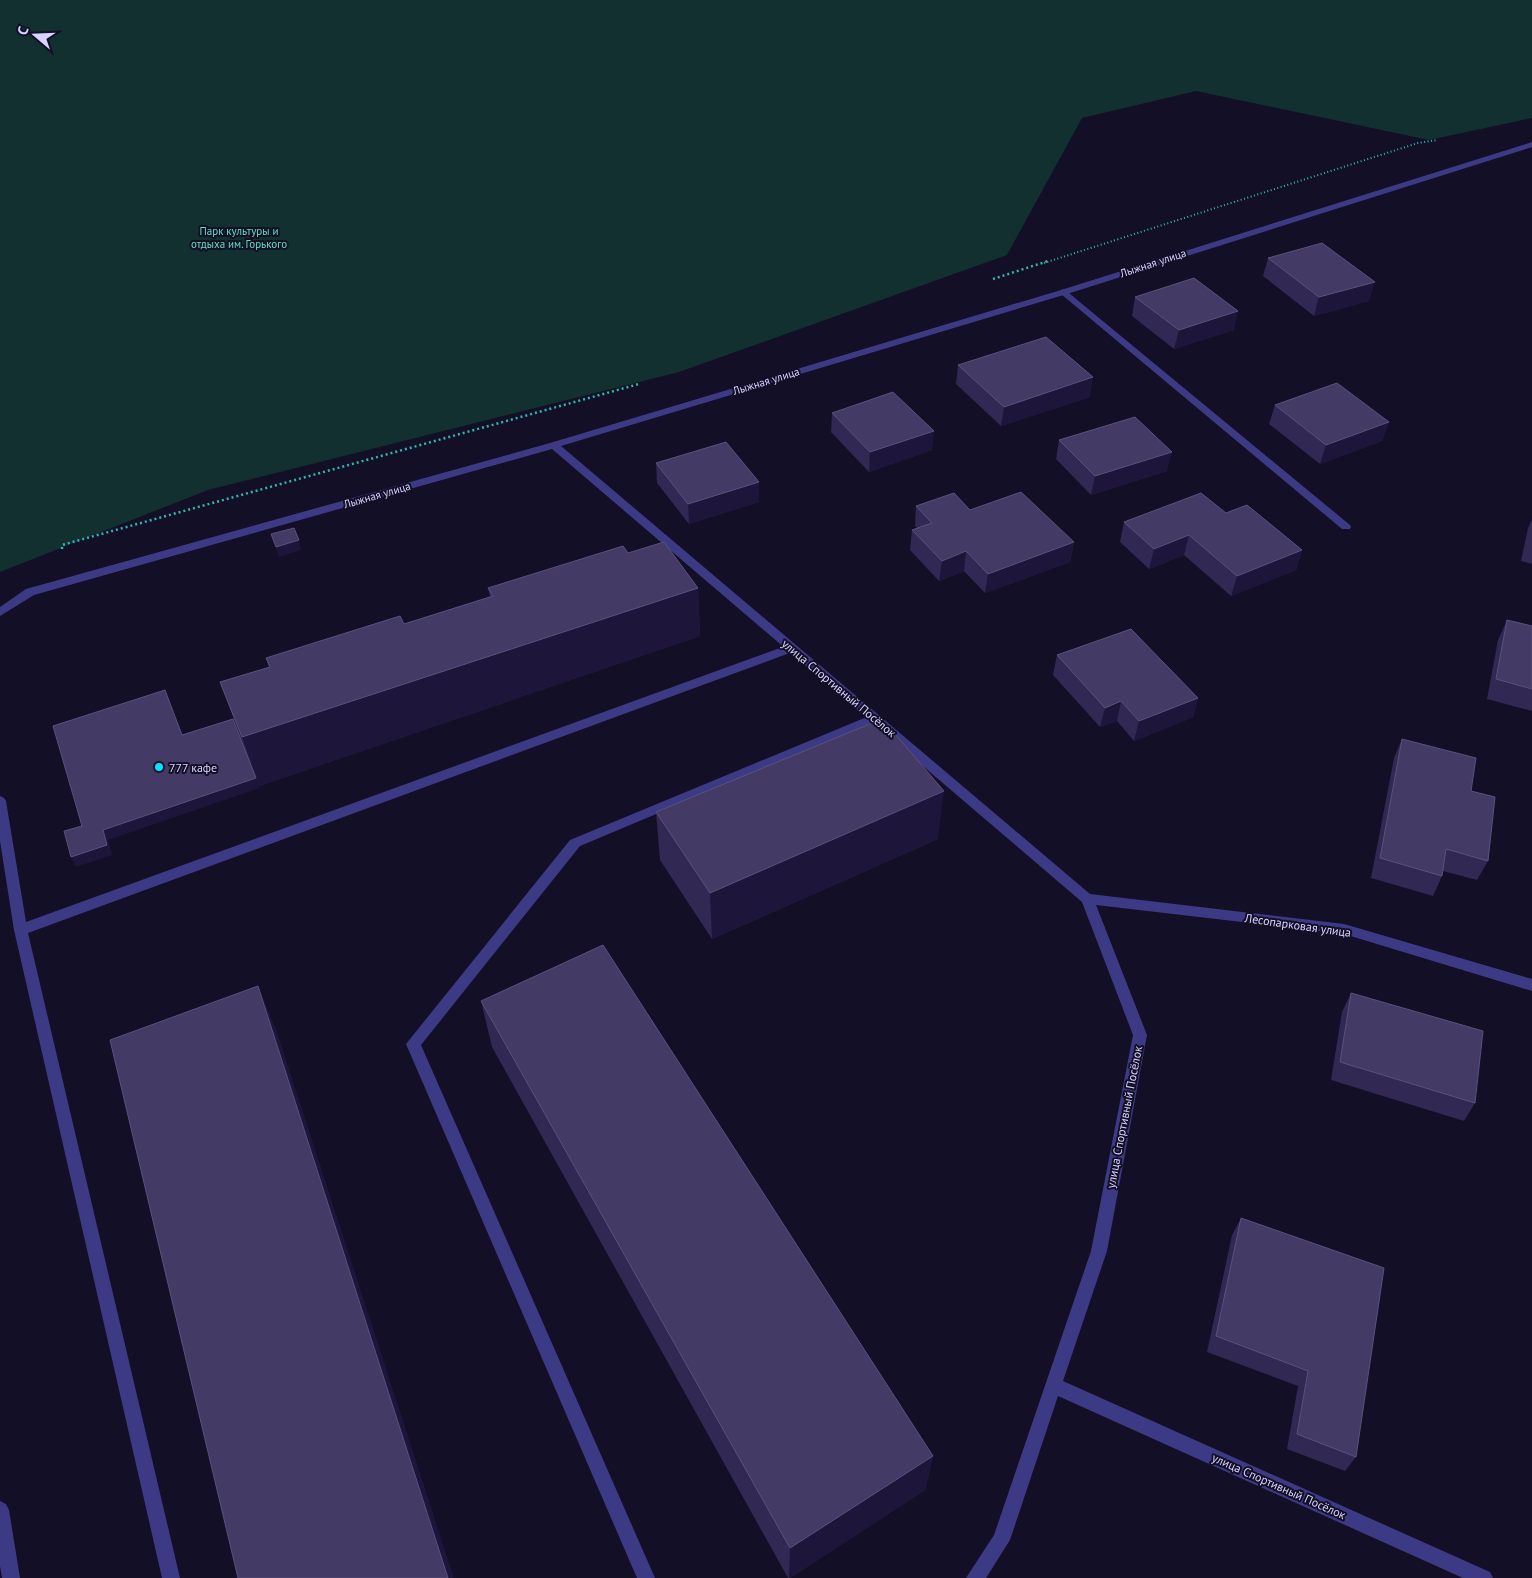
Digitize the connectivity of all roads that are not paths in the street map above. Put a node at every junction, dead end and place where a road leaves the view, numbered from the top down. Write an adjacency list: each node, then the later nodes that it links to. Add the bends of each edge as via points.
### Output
1 (1532, 144): 2 (street, Лыжная улица)
2 (1064, 292): 3 (street, Лыжная улица); 4 (street)
3 (554, 445): 5 (street, Лыжная улица, via 30,592); 6 (street, улица Спортивный Посёлок)
4 (1346, 527)
5 (0, 612)
6 (791, 648): 7 (street, улица Спортивный Посёлок); 10 (street)
7 (874, 718): 9 (street, улица Спортивный Посёлок); 16 (street, via 575,843 413,1044)
8 (0, 801): 10 (street)
9 (1086, 900): 11 (street, Лесопарковая улица, via 1344,929); 12 (street, улица Спортивный Посёлок, via 1140,1034 1099,1251)
10 (21, 930): 15 (street)
11 (1532, 985)
12 (1054, 1386): 17 (street, via 1001,1540); 18 (street, улица Спортивный Посёлок)
13 (0, 1510): 14 (street)
14 (11, 1578)
15 (171, 1578)
16 (646, 1578)
17 (975, 1578)
18 (1484, 1578)

